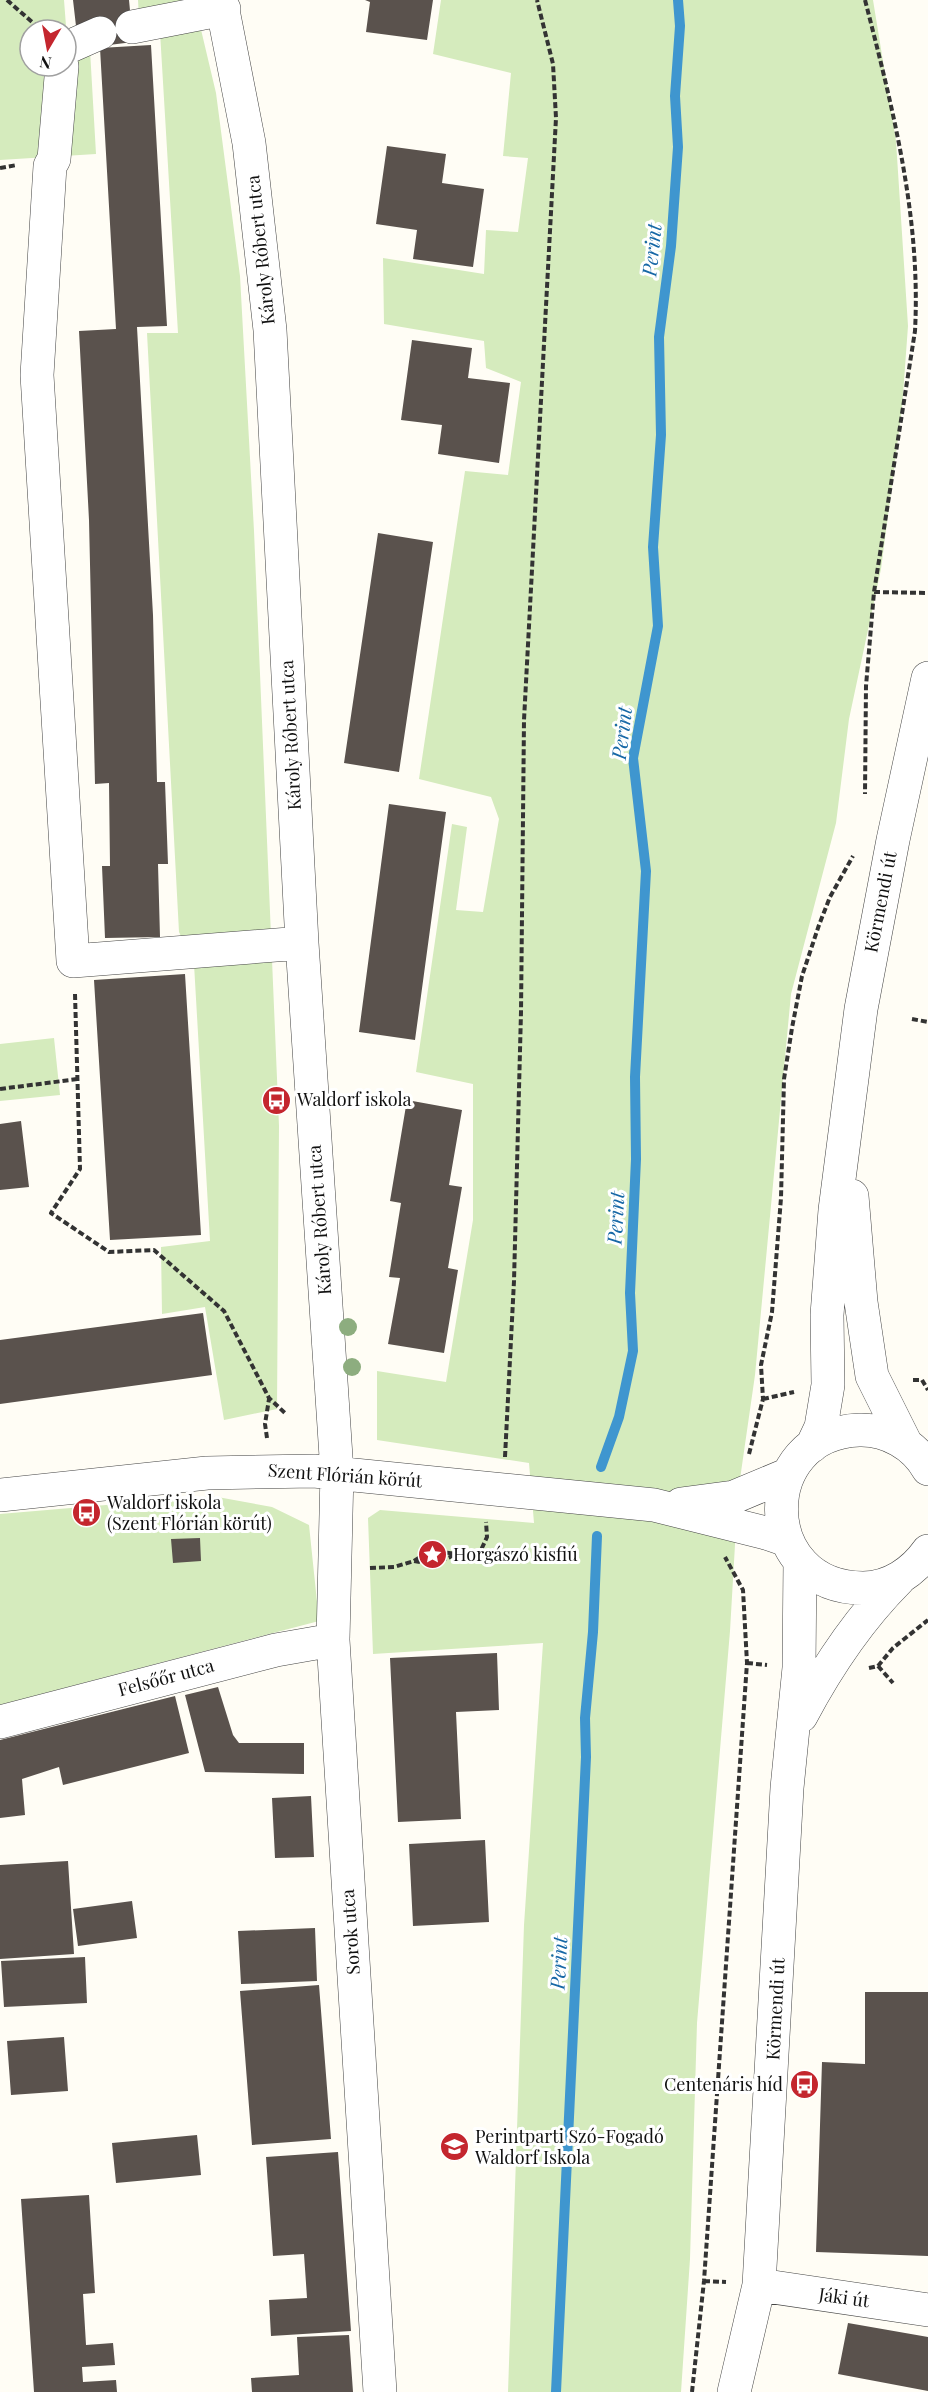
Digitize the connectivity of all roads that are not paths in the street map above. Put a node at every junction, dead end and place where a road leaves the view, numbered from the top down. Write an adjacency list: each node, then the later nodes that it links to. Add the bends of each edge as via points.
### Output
1 (223, 4): 2 (street, via 116,30); 5 (street, Károly Róbert utca, via 249,143 270,330)
2 (78, 44)
3 (61, 78): 5 (street, via 54,159 50,166 37,375 73,961)
4 (928, 678): 6 (street, Körmendi út, via 861,1009)
5 (302, 943): 9 (street, Károly Róbert utca)
6 (846, 1128): 7 (street, Körmendi út, via 827,1315 828,1385 822,1427); 8 (street, Körmendi út, via 861,1302 872,1376)
7 (812, 1446): 8 (street, via 840,1432 863,1430 882,1433); 10 (street)
8 (922, 1460)
9 (337, 1472): 11 (street, Szent Flórián körút, via 207,1473); 12 (street, Szent Flórián körút); 15 (street, Sorok utca)
10 (789, 1474): 12 (street, Szent Flórián körút); 13 (street, Körmendi út, via 781,1509)
11 (0, 1495)
12 (696, 1508): 13 (street, Szent Flórián körút)
13 (794, 1551): 14 (street, via 828,1582 849,1588 869,1588); 17 (street, Körmendi út, via 799,1668)
14 (919, 1562): 17 (street, Körmendi út, via 854,1629 825,1672)
15 (333, 1640): 16 (street, Felsőőr utca, via 276,1650); 20 (street, Sorok utca)
16 (0, 1722)
17 (794, 1731): 18 (street, Körmendi út, via 787,1788)
18 (759, 2285): 19 (street, Jáki út); 21 (street, Körmendi út)
19 (928, 2310)
20 (380, 2392)
21 (734, 2392)

